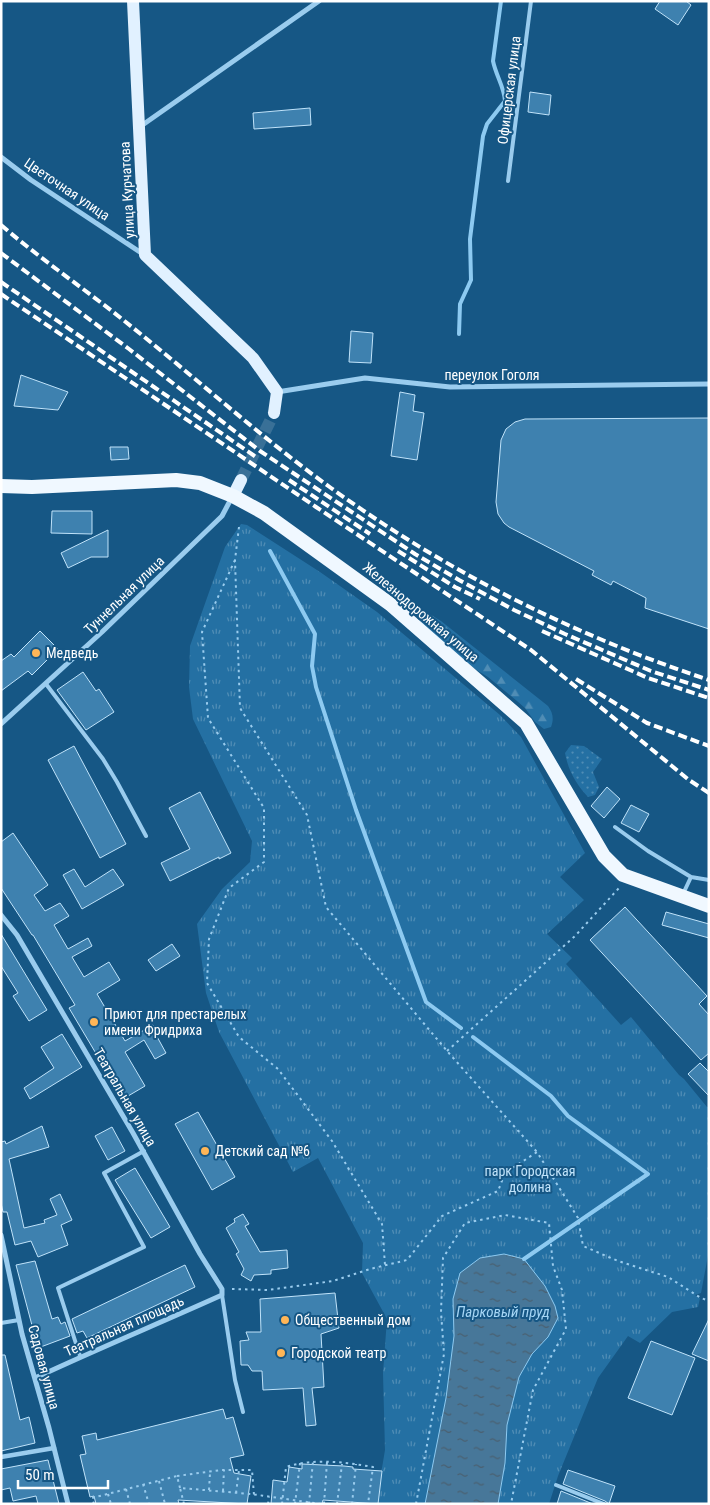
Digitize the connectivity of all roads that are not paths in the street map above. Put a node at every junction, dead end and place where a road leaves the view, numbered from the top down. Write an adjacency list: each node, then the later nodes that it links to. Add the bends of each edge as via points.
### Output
1 (133, 1): 4 (main road, улица Курчатова)
2 (319, 1): 4 (street)
3 (530, 1): 6 (lane, Офицерская улица)
4 (139, 128): 7 (main road, улица Курчатова)
5 (1, 157): 7 (street, Цветочная улица)
6 (508, 180)
7 (145, 255): 9 (main road, улица Курчатова, via 253,358)
8 (709, 384): 9 (street, переулок Гоголя, via 450,387 365,378)
9 (277, 392): 10 (main road)
10 (274, 413)
11 (242, 480): 13 (main road)
12 (1, 486): 13 (highway, Железнодорожная улица, via 176,480 200,483)
13 (234, 496): 14 (street, Туннельная улица, via 222,516); 20 (highway, Железнодорожная улица, via 264,513 390,604 526,722 604,856 623,875)
14 (46, 684): 15 (street, Туннельная улица); 17 (lane, via 102,759)
15 (1, 724)
16 (615, 827): 18 (lane)
17 (146, 836)
18 (691, 877): 19 (lane); 20 (lane)
19 (709, 880)
20 (682, 896): 21 (highway, Железнодорожная улица)
21 (709, 906)
22 (1, 915): 23 (street, Театральная улица, via 17,935)
23 (144, 1151): 26 (street, Театральная улица); 29 (lane, via 104,1173 144,1248 58,1288)
24 (1, 1235): 25 (street, Садовая улица)
25 (3, 1247): 27 (street, Садовая улица)
26 (222, 1292): 29 (street, Театральная площадь); 31 (lane)
27 (19, 1320): 28 (lane); 30 (street, Садовая улица)
28 (1, 1323)
29 (80, 1356): 30 (street, Театральная площадь)
30 (35, 1378): 32 (street, Садовая улица)
31 (243, 1412)
32 (54, 1448): 33 (street); 35 (street, Садовая улица)
33 (1, 1457)
34 (556, 1485): 36 (lane)
35 (68, 1504)
36 (604, 1504)

